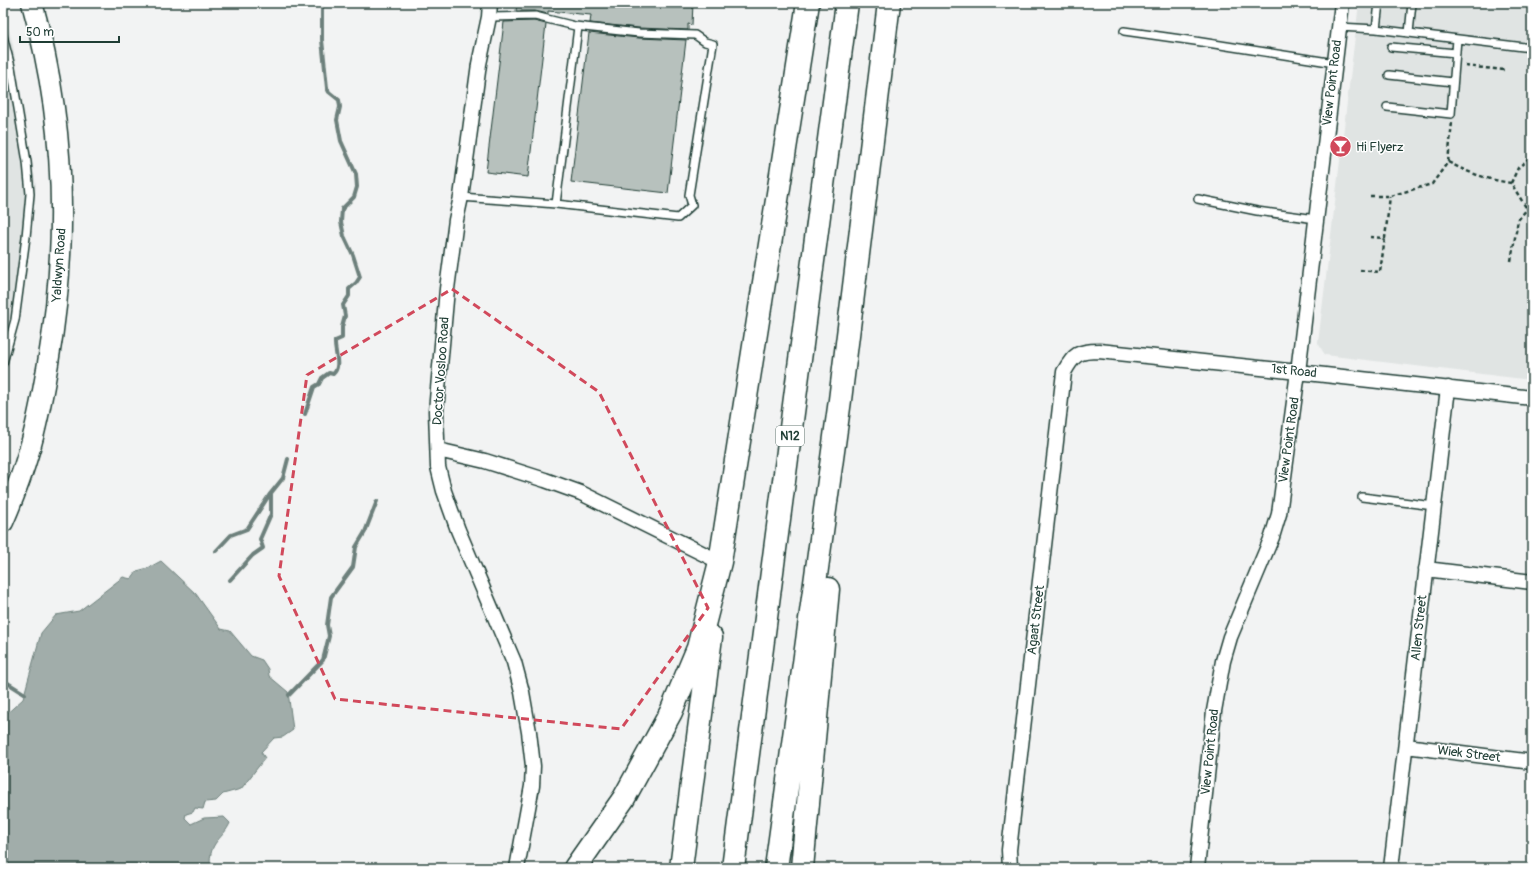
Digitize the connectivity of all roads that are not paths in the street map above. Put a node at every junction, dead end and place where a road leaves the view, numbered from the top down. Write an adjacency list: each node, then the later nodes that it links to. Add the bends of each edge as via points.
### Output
1 (24, 3): 36 (main road, Yaldwyn Road, via 42,75 50,136 55,204 54,254 49,313 38,378 24,433)
2 (32, 3): 39 (main road, Yaldwyn Road, via 49,77 58,136 62,203 61,268 37,423 18,486)
3 (490, 3): 10 (street, Doctor Vosloo Road)
4 (808, 3): 40 (highway)
5 (847, 3): 48 (highway, N12)
6 (889, 3): 34 (highway)
7 (1342, 3): 12 (street, View Point Road)
8 (1379, 3): 13 (lane)
9 (1412, 3): 15 (lane)
10 (489, 17): 11 (lane, via 536,16); 25 (street, Doctor Vosloo Road, via 479,64)
11 (578, 27): 27 (lane); 27 (lane, via 695,35 705,42 714,44 689,195 692,205 678,218)
12 (1339, 27): 13 (lane); 21 (street, View Point Road)
13 (1376, 29): 15 (lane)
14 (1124, 31): 21 (lane)
15 (1409, 33): 17 (lane)
16 (3, 36): 29 (lane, via 11,67 30,194 15,320)
17 (1457, 39): 19 (lane); 20 (lane)
18 (1391, 47): 20 (lane)
19 (1532, 48)
20 (1456, 53): 23 (lane)
21 (1334, 63): 28 (street, View Point Road)
22 (1389, 76): 23 (lane)
23 (1453, 82): 24 (lane, via 1451,114)
24 (1387, 107)
25 (461, 197): 27 (lane); 35 (street, Doctor Vosloo Road, via 447,289 440,361 436,411)
26 (1198, 199): 28 (lane, via 1256,211)
27 (556, 204)
28 (1316, 219): 31 (street, View Point Road)
29 (3, 363)
30 (1064, 372): 31 (street, 1st Road, via 1077,355 1092,351); 51 (street, Agaat Street, via 1009,850)
31 (1298, 372): 32 (street, 1st Road); 52 (street, View Point Road, via 1279,514 1230,637 1218,684)
32 (1448, 388): 33 (street, 1st Road); 38 (street, Allen Street)
33 (1532, 398)
34 (840, 400): 49 (highway); 50 (highway, via 827,611)
35 (438, 450): 40 (street, via 485,461 581,493); 45 (street, Doctor Vosloo Road, via 438,467 450,510 511,656 523,699 533,766 532,786)
36 (3, 495)
37 (1362, 497): 38 (lane)
38 (1434, 506): 41 (street, Allen Street)
39 (3, 522)
40 (720, 562): 46 (highway, via 698,648 671,712 624,798); 47 (highway)
41 (1426, 569): 42 (street); 43 (street, Allen Street)
42 (1532, 582)
43 (1406, 746): 44 (street, Wiek Street); 53 (street, Allen Street)
44 (1532, 762)
45 (517, 868)
46 (575, 868)
47 (680, 868)
48 (733, 868)
49 (776, 868)
50 (802, 868)
51 (1010, 868)
52 (1197, 868)
53 (1391, 868)

